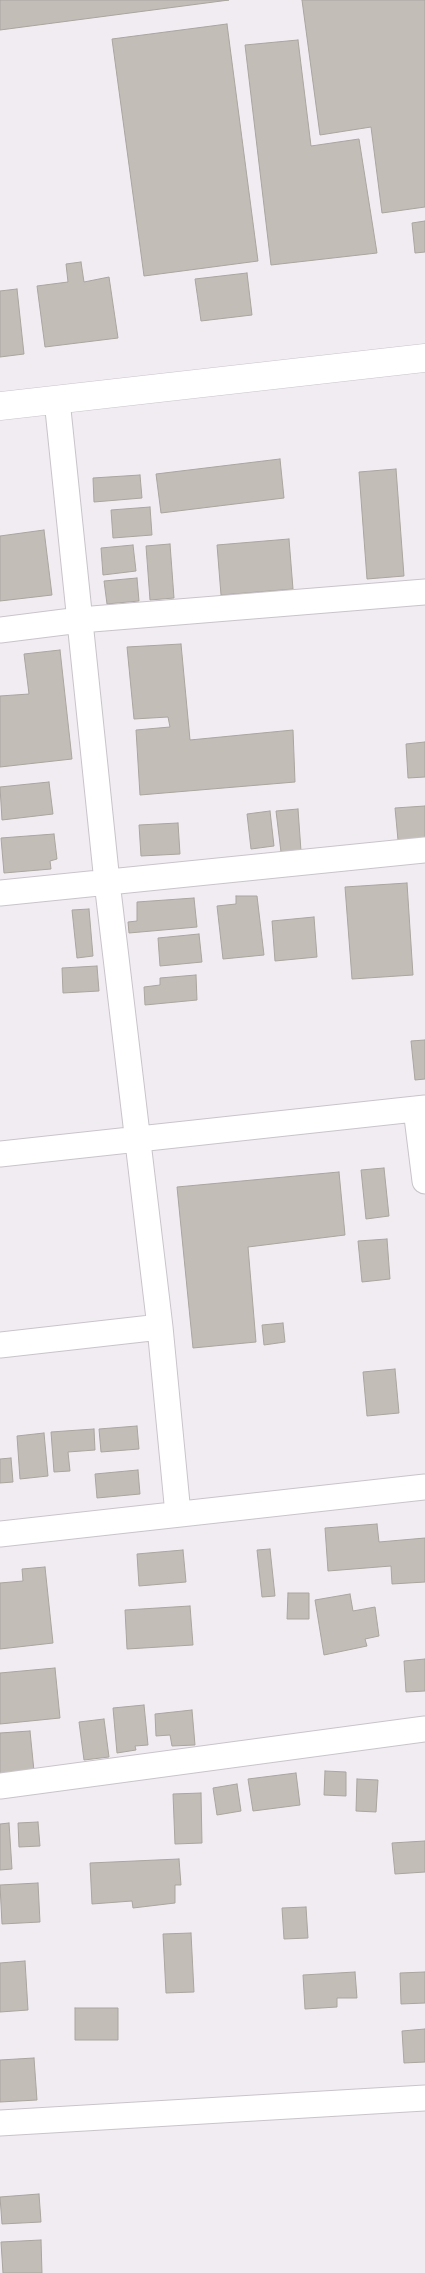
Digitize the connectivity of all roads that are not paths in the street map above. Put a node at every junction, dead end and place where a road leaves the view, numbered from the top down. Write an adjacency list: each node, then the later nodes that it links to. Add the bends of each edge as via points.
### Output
1 (425, 358): 2 (street)
2 (56, 400): 3 (street); 5 (street)
3 (0, 406)
4 (425, 592): 5 (street)
5 (80, 620): 6 (street); 8 (street)
6 (0, 630)
7 (425, 850): 8 (street)
8 (107, 882): 9 (street); 11 (street)
9 (0, 893)
10 (421, 1108): 11 (street); 13 (street)
11 (139, 1139): 12 (street); 14 (street)
12 (0, 1154)
13 (425, 1180)
14 (160, 1327): 15 (street); 17 (street)
15 (0, 1345)
16 (425, 1487): 17 (street)
17 (178, 1514): 18 (street)
18 (0, 1534)
19 (425, 1728): 20 (street)
20 (0, 1786)
21 (425, 2098): 22 (street)
22 (0, 2123)

